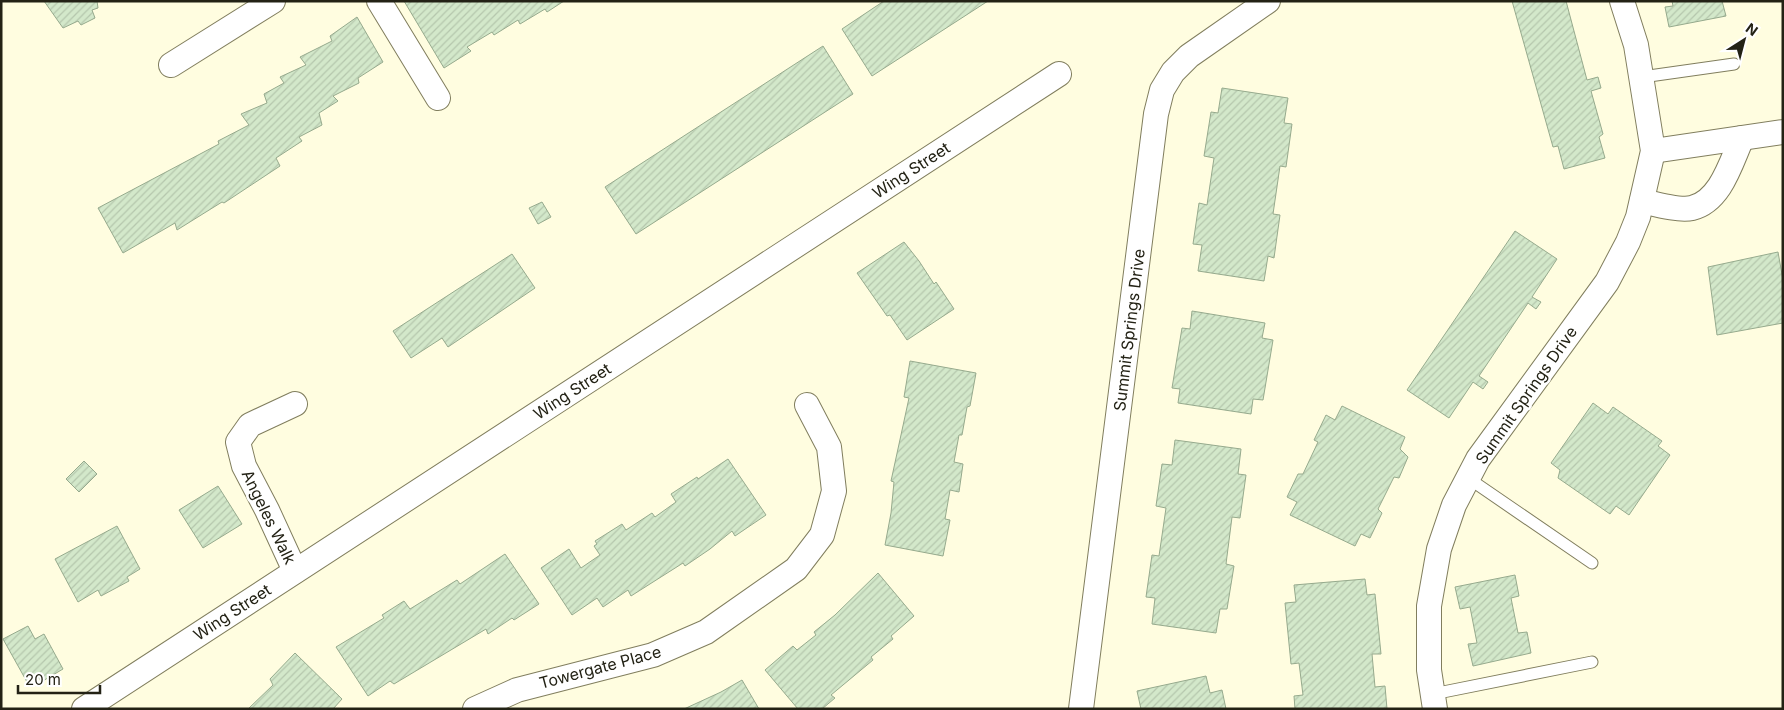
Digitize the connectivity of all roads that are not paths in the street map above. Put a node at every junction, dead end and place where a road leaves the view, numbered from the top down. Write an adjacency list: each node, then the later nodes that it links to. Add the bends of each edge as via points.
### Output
1 (272, 1): 5 (street)
2 (379, 1): 9 (street)
3 (1268, 1): 23 (street, Summit Springs Drive, via 1189,56 1173,72 1162,90 1156,114)
4 (1622, 1): 8 (street, Summit Springs Drive)
5 (171, 64)
6 (1734, 64): 8 (lane)
7 (1059, 74): 18 (street, Wing Street)
8 (1642, 77): 12 (street, Summit Springs Drive)
9 (438, 98)
10 (1783, 132): 11 (street)
11 (1742, 138): 12 (street); 13 (street, via 1719,187 1703,203 1681,208)
12 (1653, 151): 13 (street, Summit Springs Drive)
13 (1642, 201): 16 (street, Summit Springs Drive, via 1628,242 1607,282 1478,459)
14 (294, 404): 18 (street, Angeles Walk, via 250,425 238,442 244,466)
15 (807, 406): 22 (street, Towergate Place, via 829,447 834,491 822,535 796,569 706,632 653,655 517,690)
16 (1468, 478): 17 (lane); 20 (street, Summit Springs Drive, via 1454,505 1439,549 1429,606 1429,670)
17 (1592, 563)
18 (295, 571): 21 (street, Wing Street)
19 (1592, 662): 20 (lane)
20 (1434, 702)
21 (84, 709)
22 (475, 709)
23 (1081, 709)

